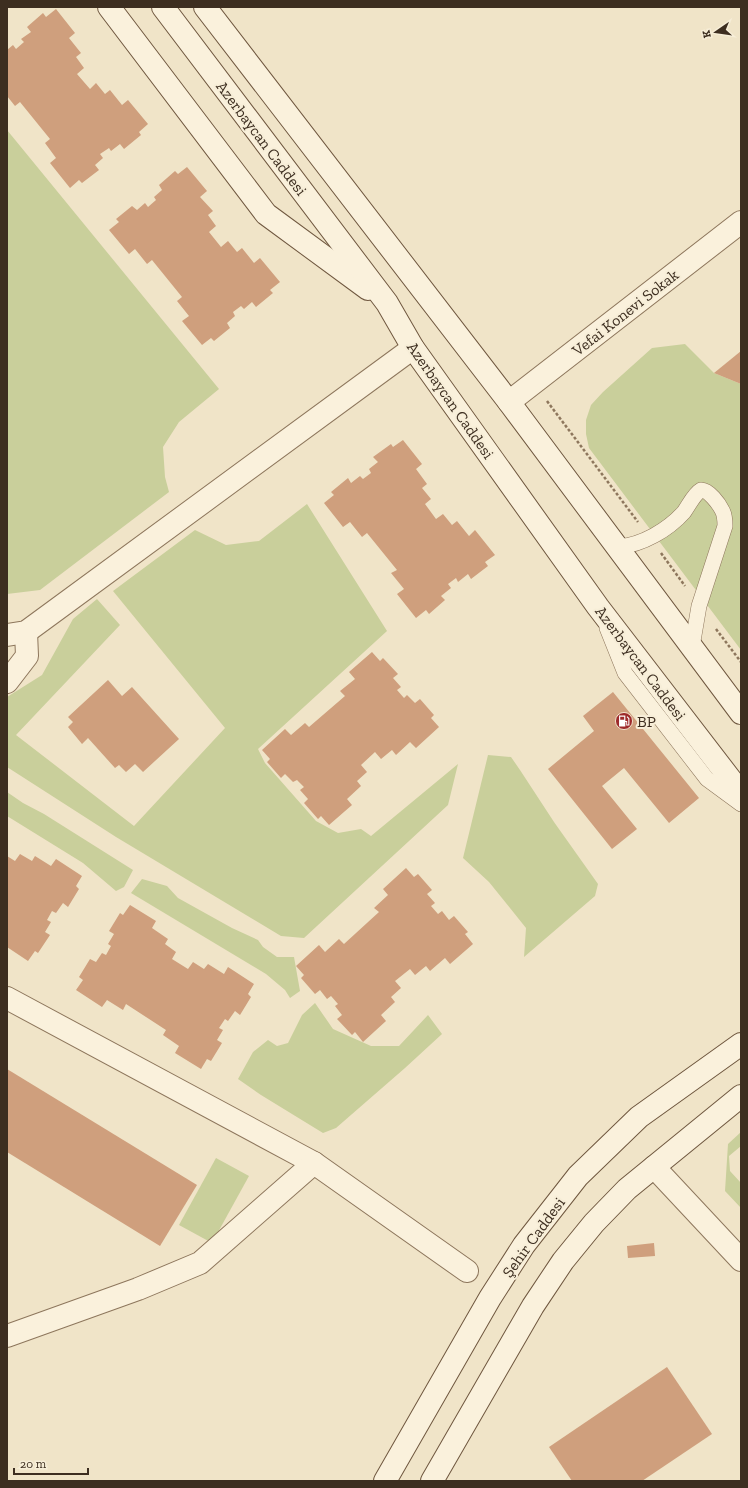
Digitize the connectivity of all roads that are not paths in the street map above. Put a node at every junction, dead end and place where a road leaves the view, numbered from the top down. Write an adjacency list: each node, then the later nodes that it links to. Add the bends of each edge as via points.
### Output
1 (109, 7): 5 (main road, via 266,214)
2 (163, 7): 5 (main road, Azerbaycan Caddesi)
3 (205, 7): 7 (main road)
4 (741, 222): 7 (main road, Vefai Konevi Sokak)
5 (387, 302): 6 (main road, Azerbaycan Caddesi)
6 (413, 348): 9 (main road, Azerbaycan Caddesi); 10 (main road)
7 (509, 402): 8 (main road)
8 (618, 547): 11 (main road); 11 (lane, via 638,543 669,525 682,514 696,493 701,490 707,491 722,510 725,526 699,606)
9 (598, 606): 14 (main road, Azerbaycan Caddesi); 15 (lane, via 625,673 707,779)
10 (16, 633): 12 (main road, via 27,656)
11 (692, 647): 13 (main road)
12 (7, 682)
13 (741, 713)
14 (741, 793)
15 (741, 804)
16 (7, 998): 19 (main road)
17 (741, 1044): 24 (main road, Şehir Caddesi, via 639,1117 578,1176 524,1245 490,1298)
18 (741, 1096): 20 (main road)
19 (314, 1163): 22 (main road); 23 (main road, via 200,1263)
20 (654, 1167): 21 (main road); 25 (main road, via 594,1223 563,1261 533,1306)
21 (741, 1260)
22 (467, 1271)
23 (7, 1336)
24 (385, 1481)
25 (432, 1481)

